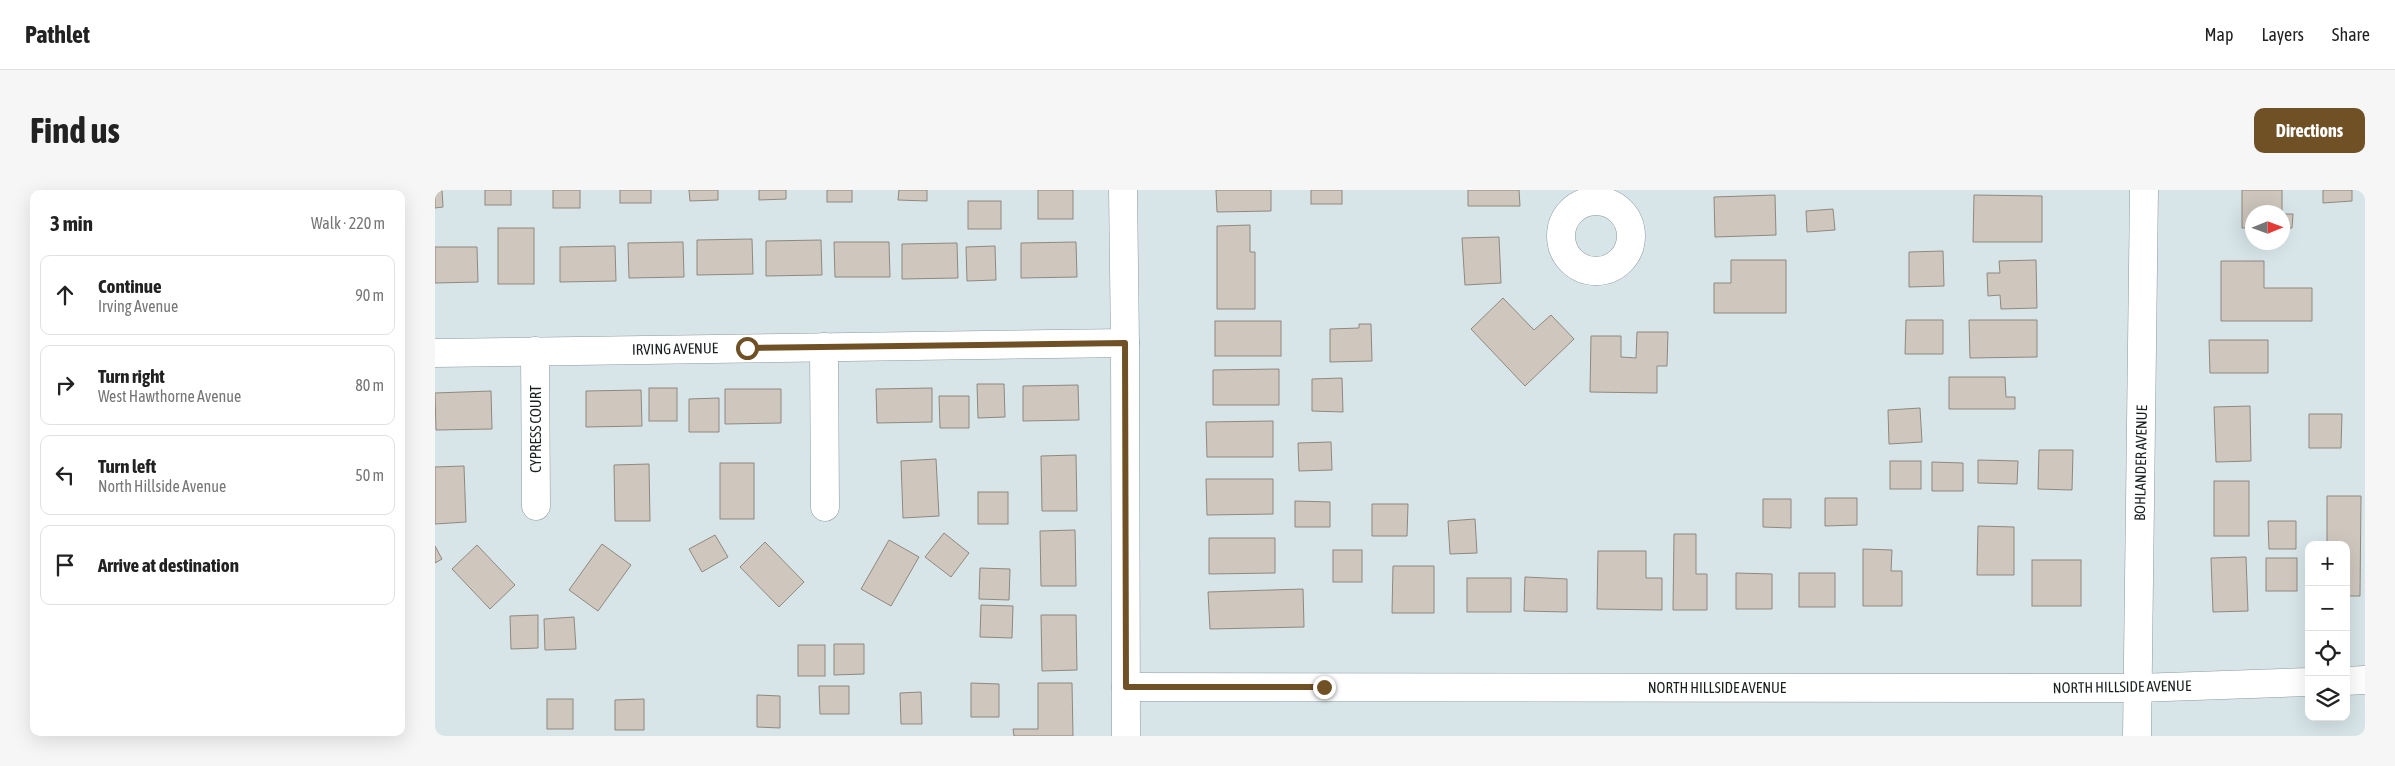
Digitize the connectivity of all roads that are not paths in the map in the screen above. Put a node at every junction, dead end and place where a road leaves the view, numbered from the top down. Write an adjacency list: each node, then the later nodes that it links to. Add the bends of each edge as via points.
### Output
1 (1123, 190): 3 (street)
2 (2144, 190): 13 (street, BOHLANDER AVENUE)
3 (1125, 343): 4 (street, IRVING AVENUE); 12 (street)
4 (824, 347): 5 (street, IRVING AVENUE); 8 (street)
5 (535, 351): 6 (street, IRVING AVENUE); 7 (street, CYPRESS COURT)
6 (435, 353)
7 (536, 506)
8 (825, 507)
9 (2365, 680): 10 (street)
10 (2350, 681)
11 (2305, 682): 13 (street, NORTH HILLSIDE AVENUE)
12 (1126, 687): 13 (street, NORTH HILLSIDE AVENUE); 14 (street)
13 (2138, 688): 15 (street, BOHLANDER AVENUE)
14 (1126, 736)
15 (2137, 736)

